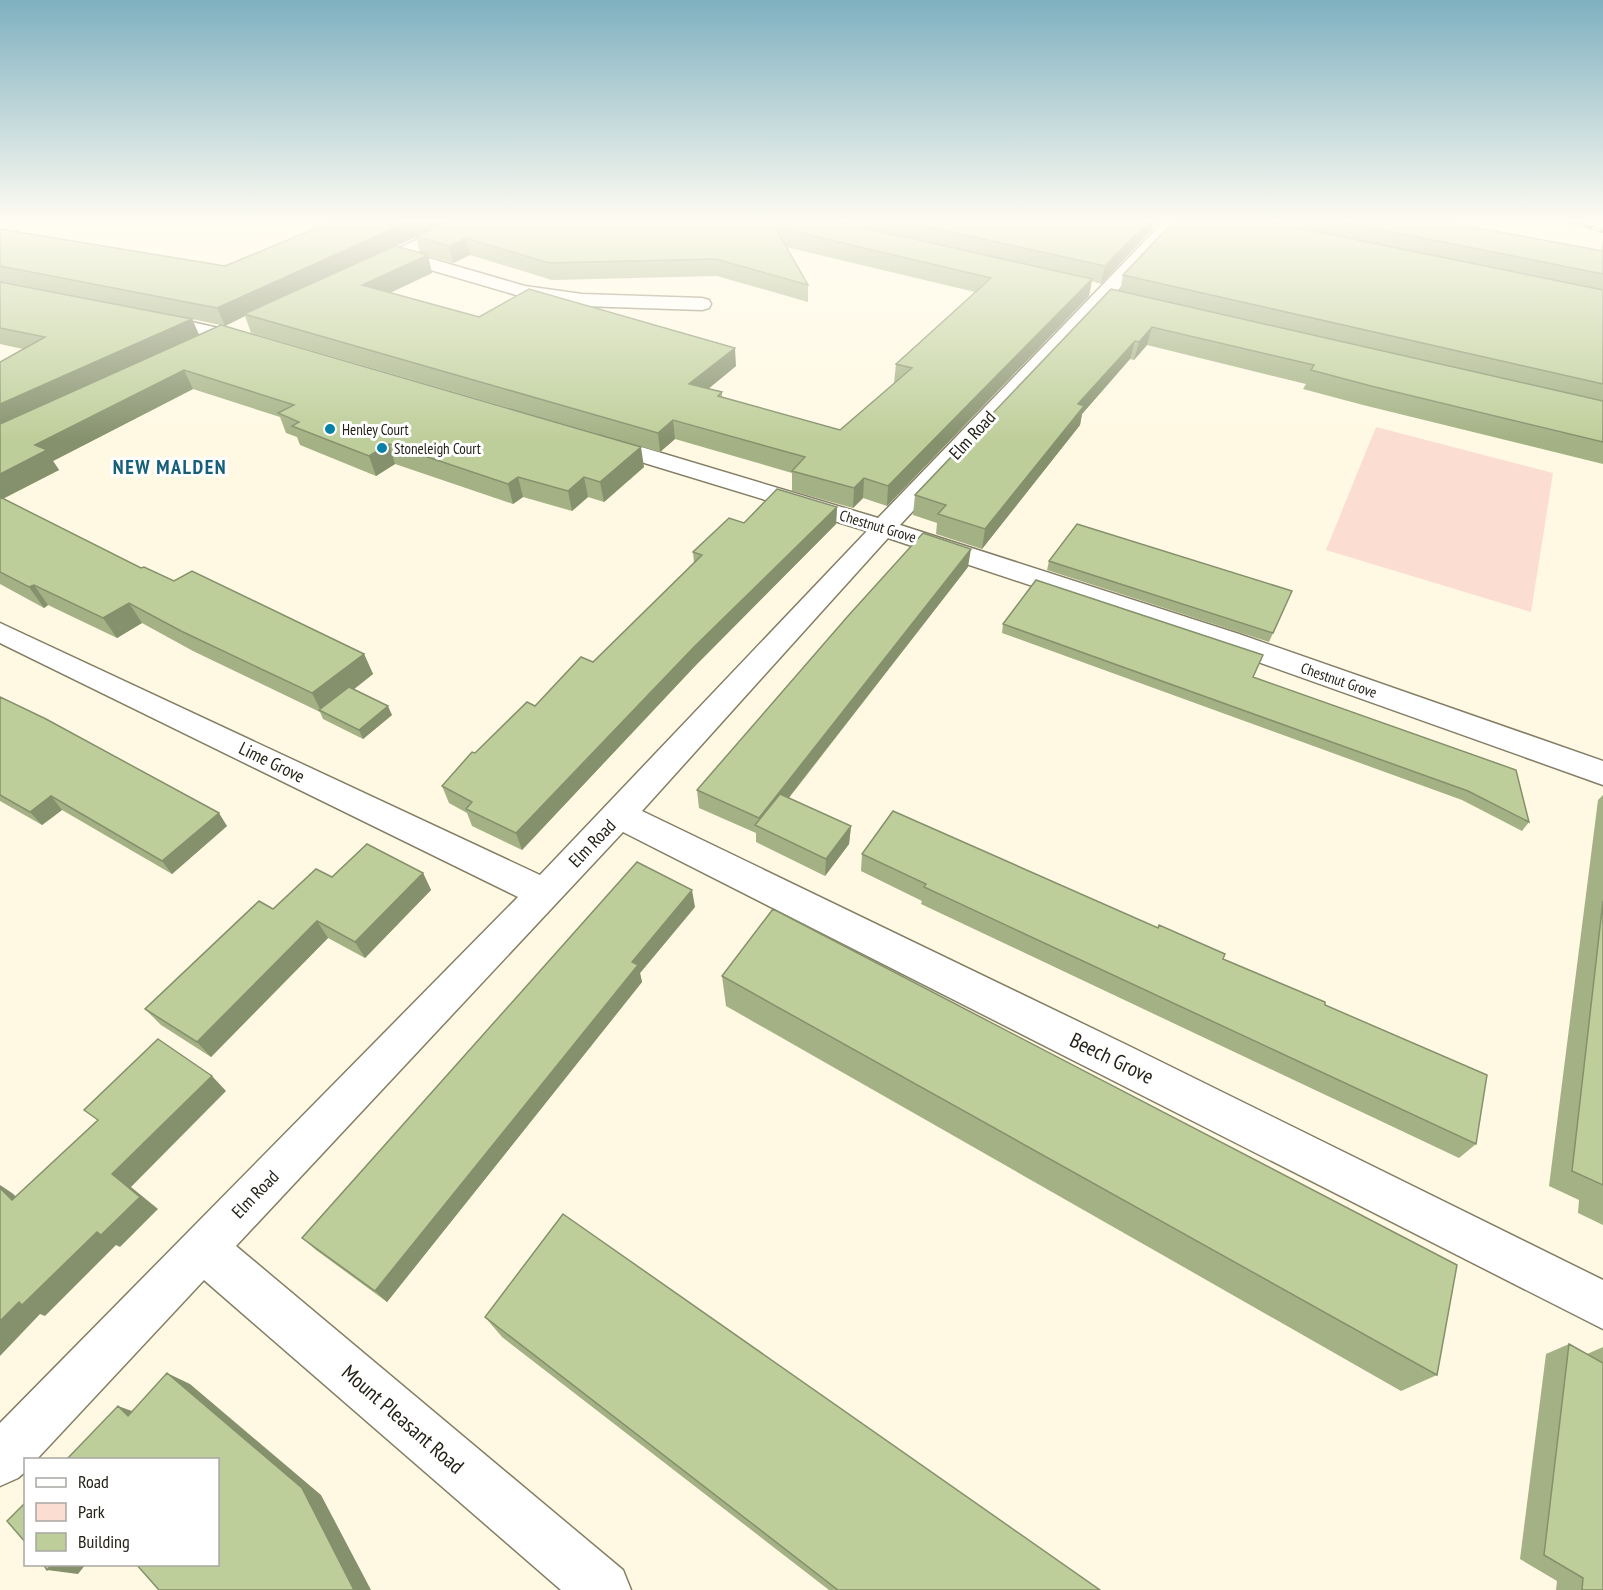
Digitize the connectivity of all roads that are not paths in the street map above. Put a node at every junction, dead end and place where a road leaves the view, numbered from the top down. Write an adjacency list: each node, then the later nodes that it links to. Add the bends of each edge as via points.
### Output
1 (537, 293): 3 (street, via 582,300)
2 (1104, 293): 10 (street, Elm Road)
3 (702, 304)
4 (128, 314): 6 (street)
5 (248, 324): 6 (street)
6 (226, 334): 7 (street); 8 (street)
7 (271, 346)
8 (194, 350)
9 (578, 436): 10 (street, Chestnut Grove)
10 (884, 528): 12 (street, Chestnut Grove, via 1229,641); 13 (street, Elm Road)
11 (0, 632): 14 (street, Lime Grove)
12 (1603, 773)
13 (619, 815): 14 (street, Elm Road); 16 (street, Beech Grove)
14 (544, 893): 15 (street, Elm Road)
15 (203, 1248): 17 (street, Elm Road); 18 (street, Mount Pleasant Road)
16 (1603, 1305)
17 (0, 1460)
18 (603, 1590)

